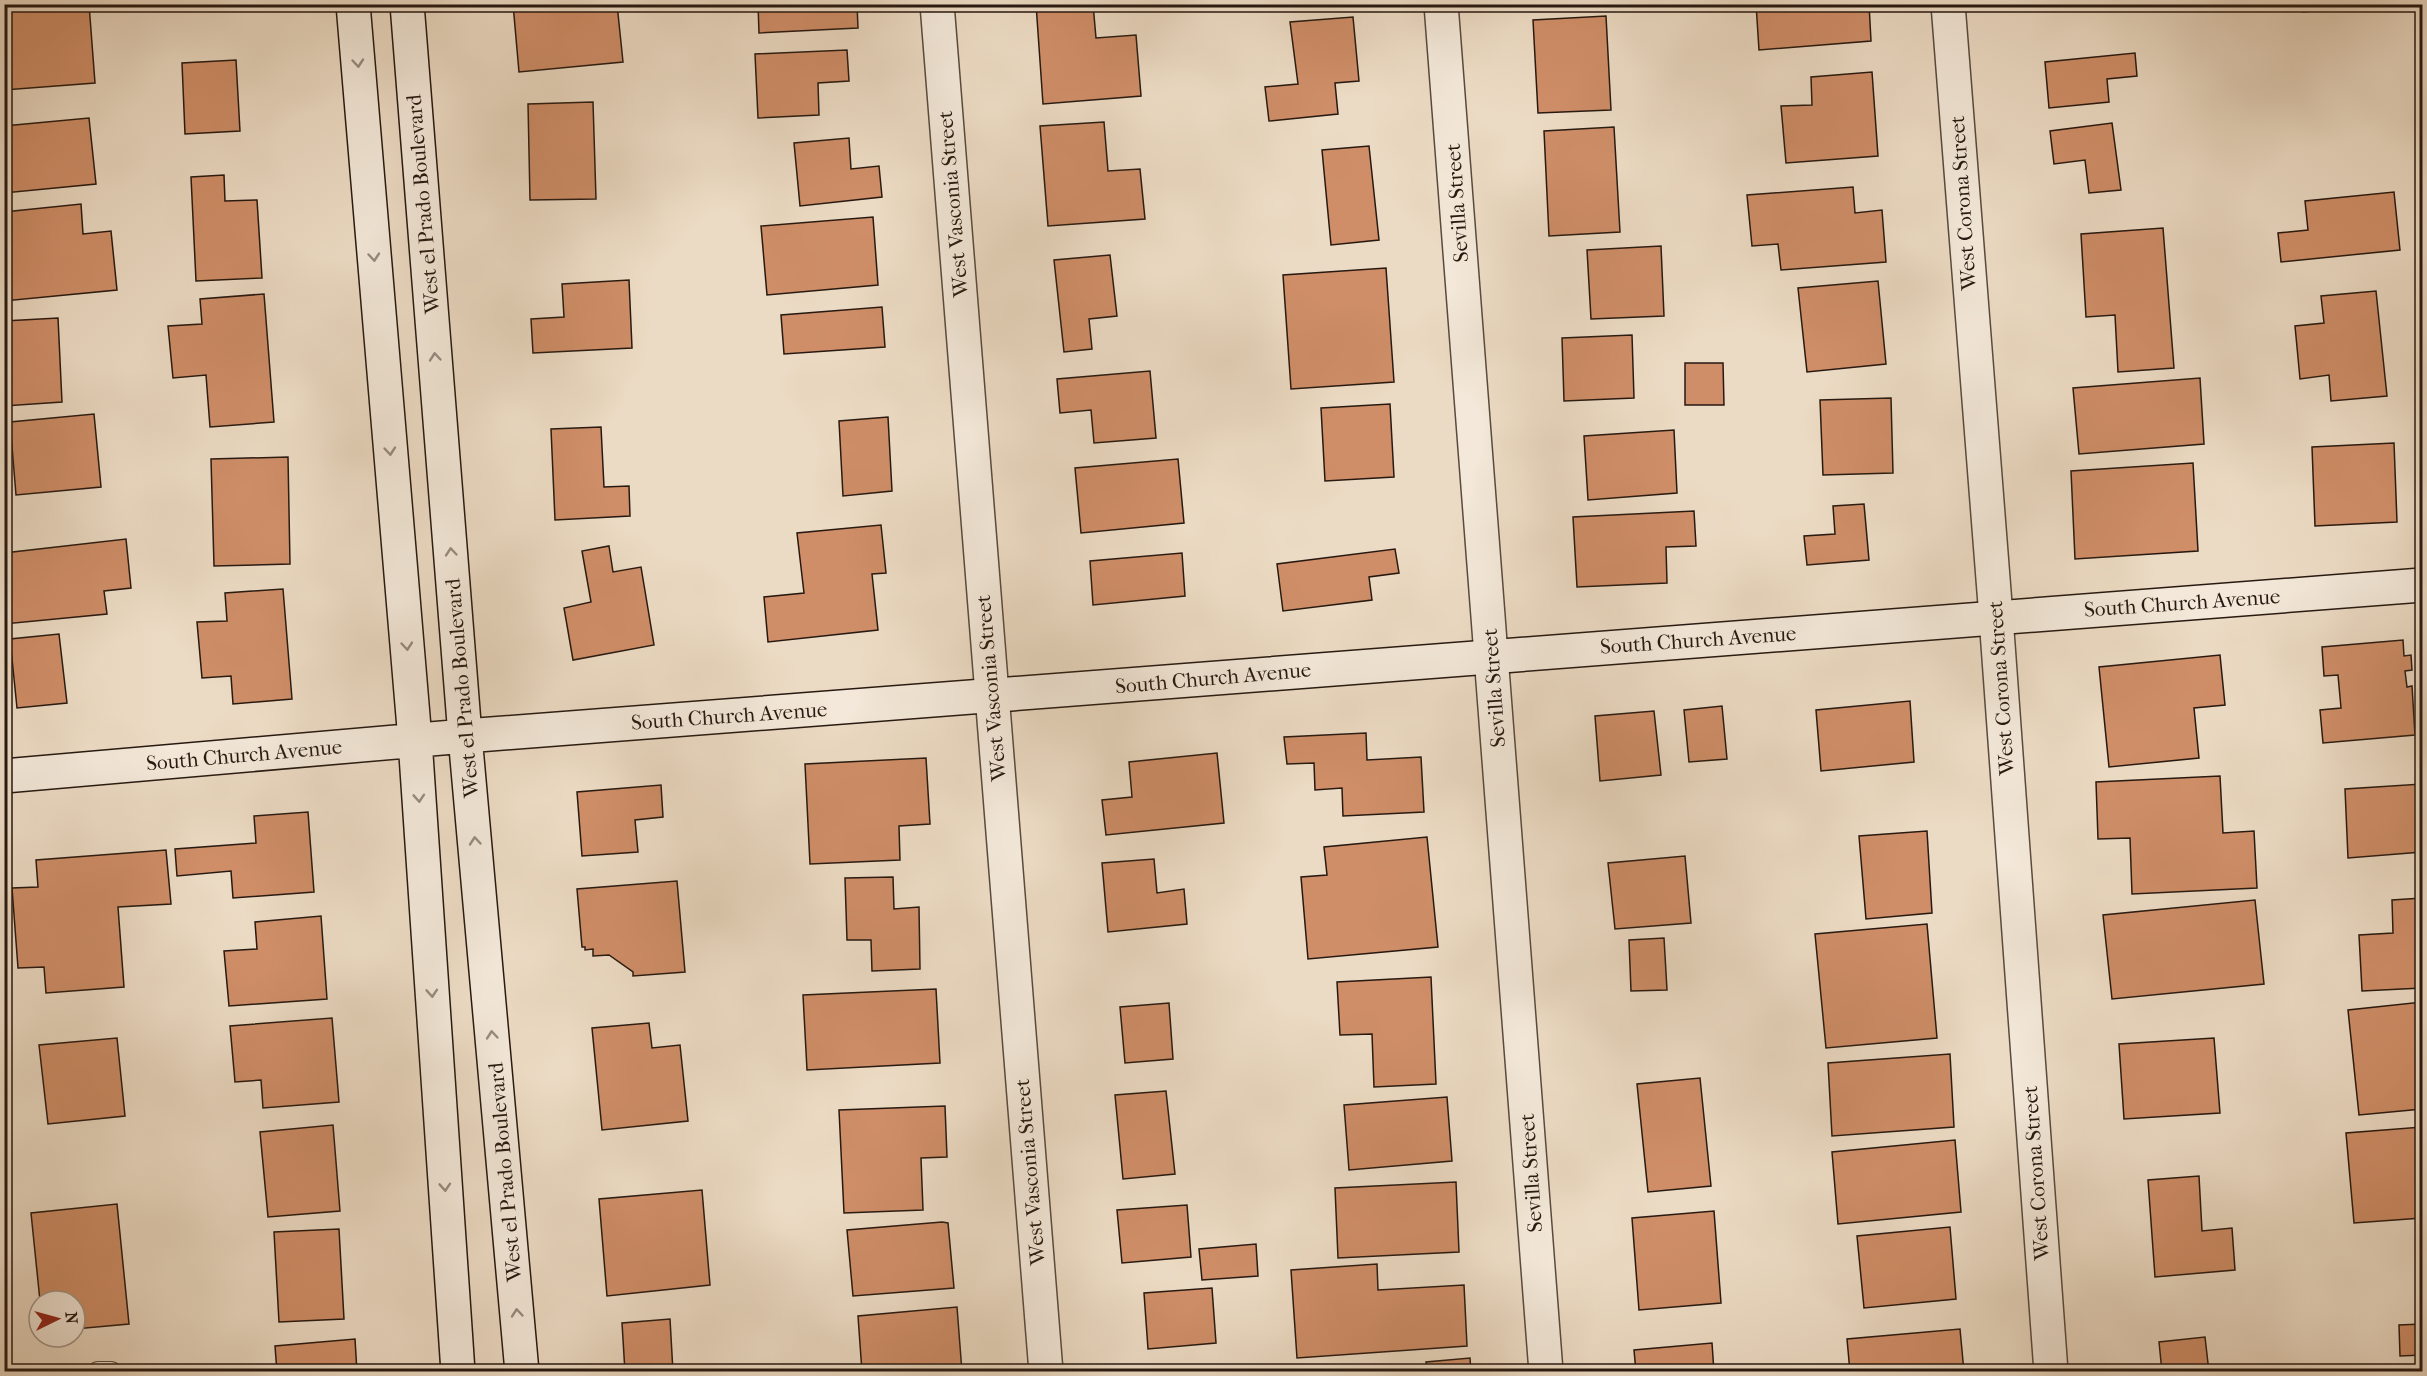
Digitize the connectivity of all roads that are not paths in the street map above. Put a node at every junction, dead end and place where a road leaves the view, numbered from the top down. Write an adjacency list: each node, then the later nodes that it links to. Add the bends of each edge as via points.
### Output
1 (353, 4): 11 (street, one-way to 11)
2 (407, 4): 10 (street, West el Prado Boulevard, one-way to 2)
3 (937, 4): 9 (street, West Vasconia Street)
4 (1441, 4): 8 (street, Sevilla Street)
5 (1948, 4): 7 (street, West Corona Street)
6 (2422, 585): 7 (street, South Church Avenue)
7 (1996, 617): 8 (street, South Church Avenue); 19 (street, West Corona Street)
8 (1492, 656): 9 (street, South Church Avenue); 18 (street, Sevilla Street)
9 (992, 696): 10 (street, South Church Avenue); 17 (street, West Vasconia Street)
10 (465, 736): 11 (street, South Church Avenue); 16 (street, West el Prado Boulevard, one-way to 10)
11 (415, 740): 12 (street, South Church Avenue); 15 (street, one-way to 15)
12 (4, 776)
13 (98, 1371): 14 (lane)
14 (111, 1371)
15 (458, 1371)
16 (522, 1371)
17 (1046, 1371)
18 (1546, 1371)
19 (2051, 1371)

